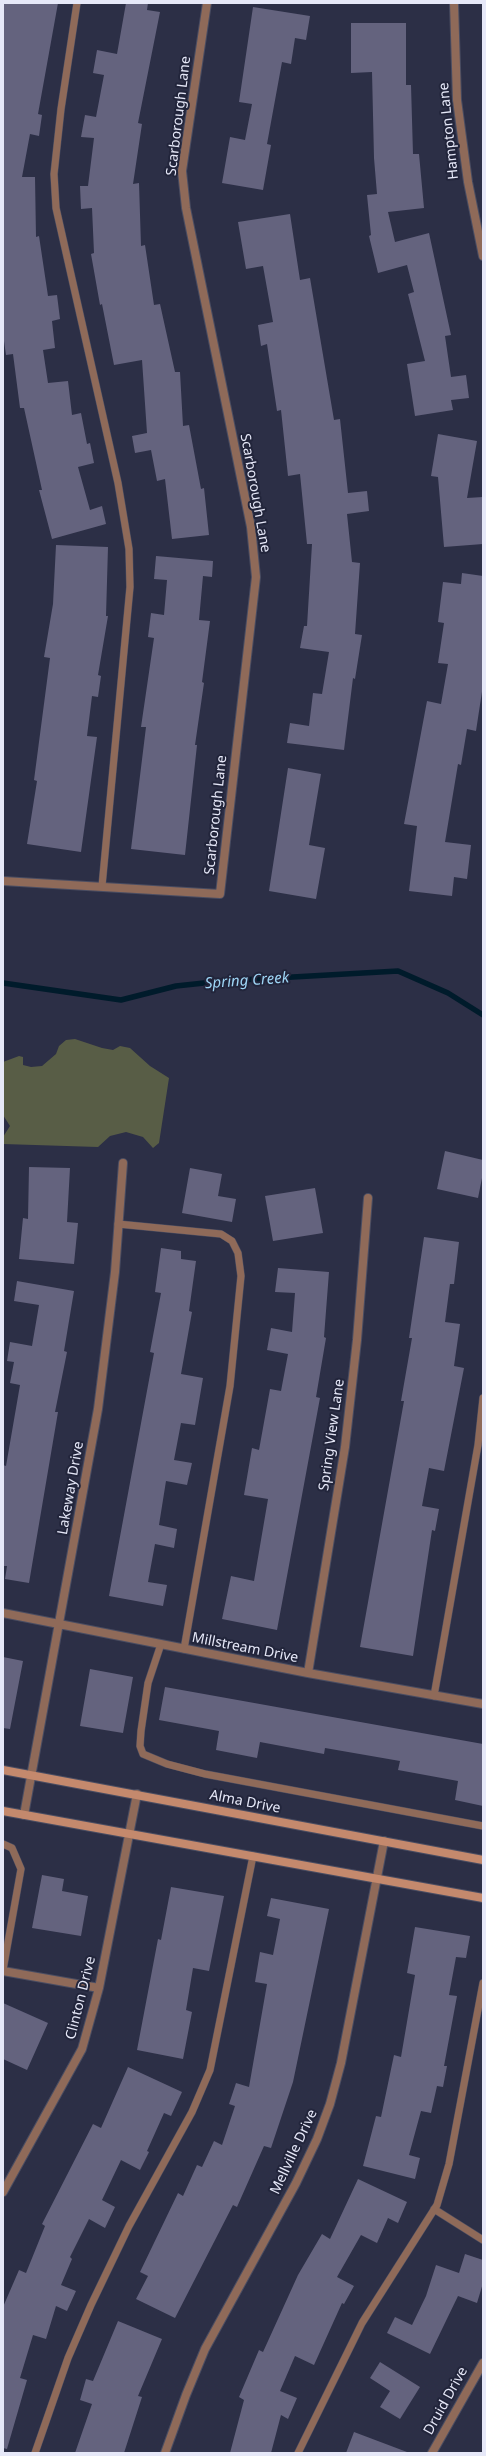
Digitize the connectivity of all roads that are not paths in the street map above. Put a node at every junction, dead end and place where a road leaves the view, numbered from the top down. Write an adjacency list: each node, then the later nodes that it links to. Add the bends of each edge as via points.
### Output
1 (77, 3): 6 (lane, via 54,174 56,208 118,483 129,549 130,587)
2 (207, 3): 6 (street, Scarborough Lane, via 182,171 186,208 251,527 256,578 220,894)
3 (454, 3): 4 (street, Hampton Lane, via 456,100 468,182)
4 (483, 256)
5 (3, 881): 6 (street, Scarborough Lane)
6 (102, 886)
7 (123, 1163): 9 (street, Lakeway Drive)
8 (368, 1198): 15 (street, Spring View Lane, via 357,1340 345,1446)
9 (118, 1224): 12 (street, Lakeway Drive, via 98,1409); 14 (lane, via 221,1234 232,1241 238,1253 241,1276 230,1386)
10 (483, 1398): 16 (lane, via 478,1445)
11 (3, 1613): 12 (street, Millstream Drive)
12 (60, 1624): 13 (street, Millstream Drive); 19 (street, Lakeway Drive)
13 (161, 1644): 14 (street, Millstream Drive); 23 (lane, via 148,1683 141,1731 140,1746 143,1754 167,1764 205,1774)
14 (184, 1649): 15 (street, Millstream Drive)
15 (308, 1673): 16 (street, Millstream Drive)
16 (434, 1696): 17 (street, Millstream Drive)
17 (483, 1704)
18 (3, 1770): 19 (main road, Alma Drive)
19 (32, 1775): 20 (main road, Alma Drive); 22 (street, Lakeway Drive)
20 (137, 1794): 24 (street, Clinton Drive); 25 (main road, Alma Drive)
21 (3, 1811): 22 (main road)
22 (24, 1815): 24 (main road)
23 (483, 1826)
24 (129, 1833): 27 (main road); 33 (street, Clinton Drive)
25 (384, 1841): 28 (main road, Alma Drive); 29 (street, Mellville Drive)
26 (3, 1844): 31 (lane, via 12,1848 21,1869)
27 (253, 1856): 29 (main road); 38 (lane, via 210,2070 192,2112 129,2226 91,2305 68,2358)
28 (483, 1860)
29 (377, 1878): 30 (main road); 39 (street, Mellville Drive, via 341,2063 330,2104 317,2139 296,2182 205,2349)
30 (483, 1898)
31 (3, 1971): 33 (street)
32 (483, 1983): 35 (lane, via 449,2164)
33 (99, 1988): 34 (street, Clinton Drive, via 82,2049)
34 (3, 2192)
35 (434, 2209): 36 (lane); 40 (lane, via 362,2323)
36 (483, 2240)
37 (483, 2363): 41 (street, Druid Drive)
38 (35, 2453)
39 (166, 2453)
40 (298, 2453)
41 (432, 2453)

